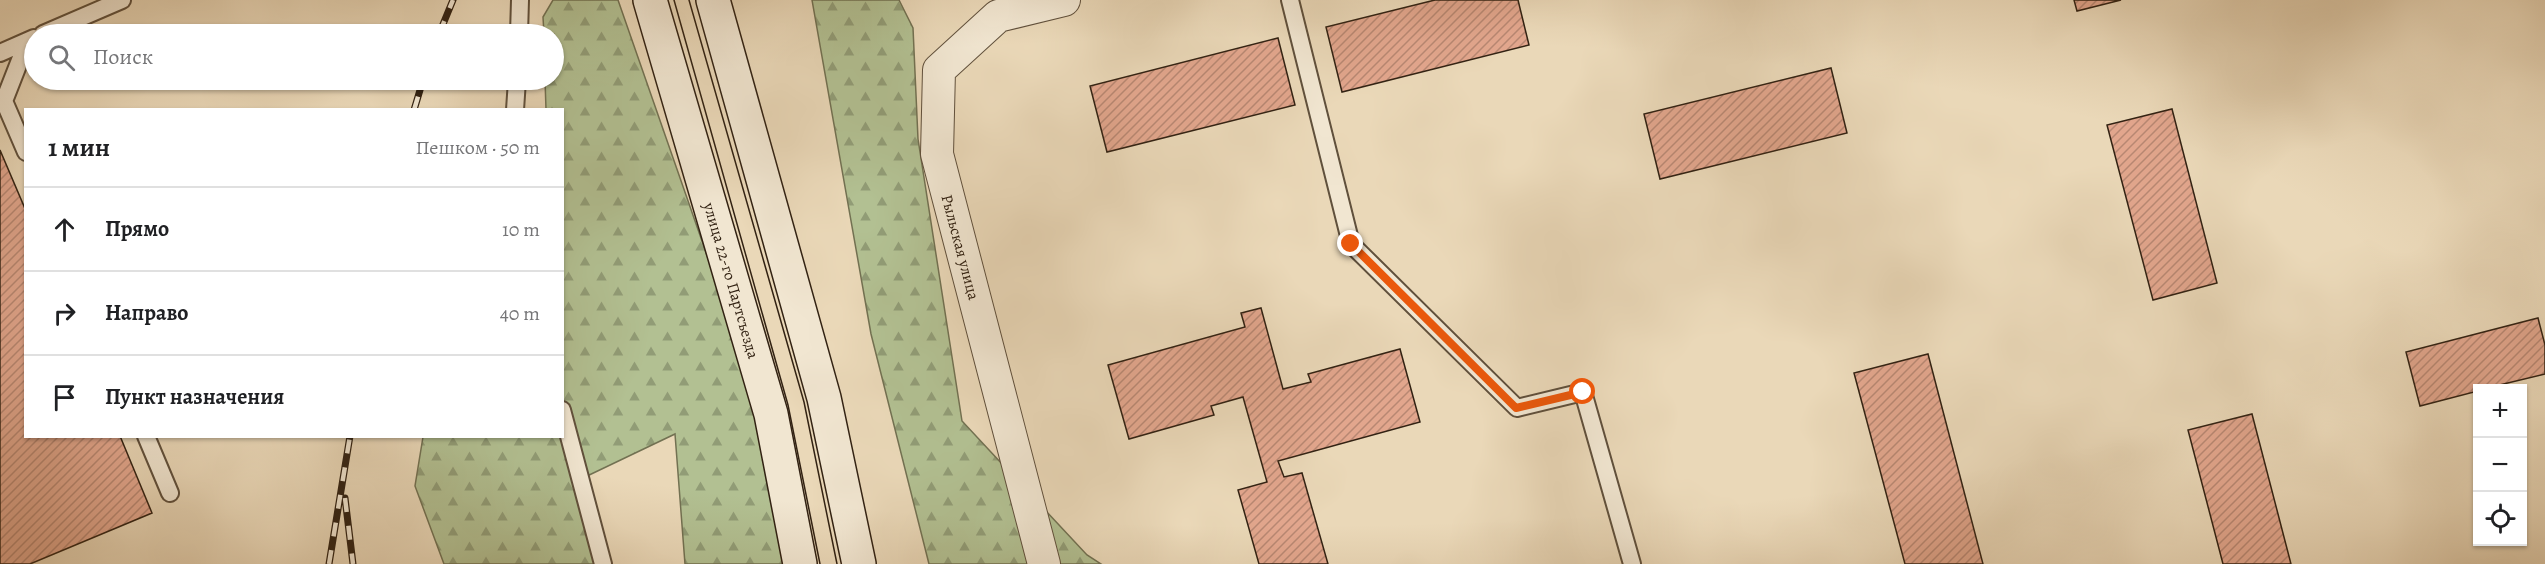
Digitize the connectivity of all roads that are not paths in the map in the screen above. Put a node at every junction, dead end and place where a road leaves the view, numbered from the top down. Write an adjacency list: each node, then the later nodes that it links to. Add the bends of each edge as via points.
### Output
1 (122, 0): 8 (lane)
2 (520, 0): 9 (lane)
3 (650, 0): 20 (main road, улица 22-го Партсъезда, via 771,414)
4 (713, 0): 21 (main road, via 824,398)
5 (1064, 0): 7 (street, Рыльская улица)
6 (1290, 0): 23 (lane, via 1351,244 1516,408 1583,392)
7 (997, 8): 22 (street, Рыльская улица, via 939,70 937,154)
8 (66, 24)
9 (519, 24)
10 (24, 44): 12 (lane)
11 (24, 52): 15 (lane, via 4,101)
12 (0, 53)
13 (516, 90): 14 (lane)
14 (515, 108)
15 (24, 147)
16 (564, 418): 19 (lane)
17 (147, 438): 18 (lane)
18 (170, 494)
19 (603, 564)
20 (800, 564)
21 (859, 564)
22 (1044, 564)
23 (1632, 564)

